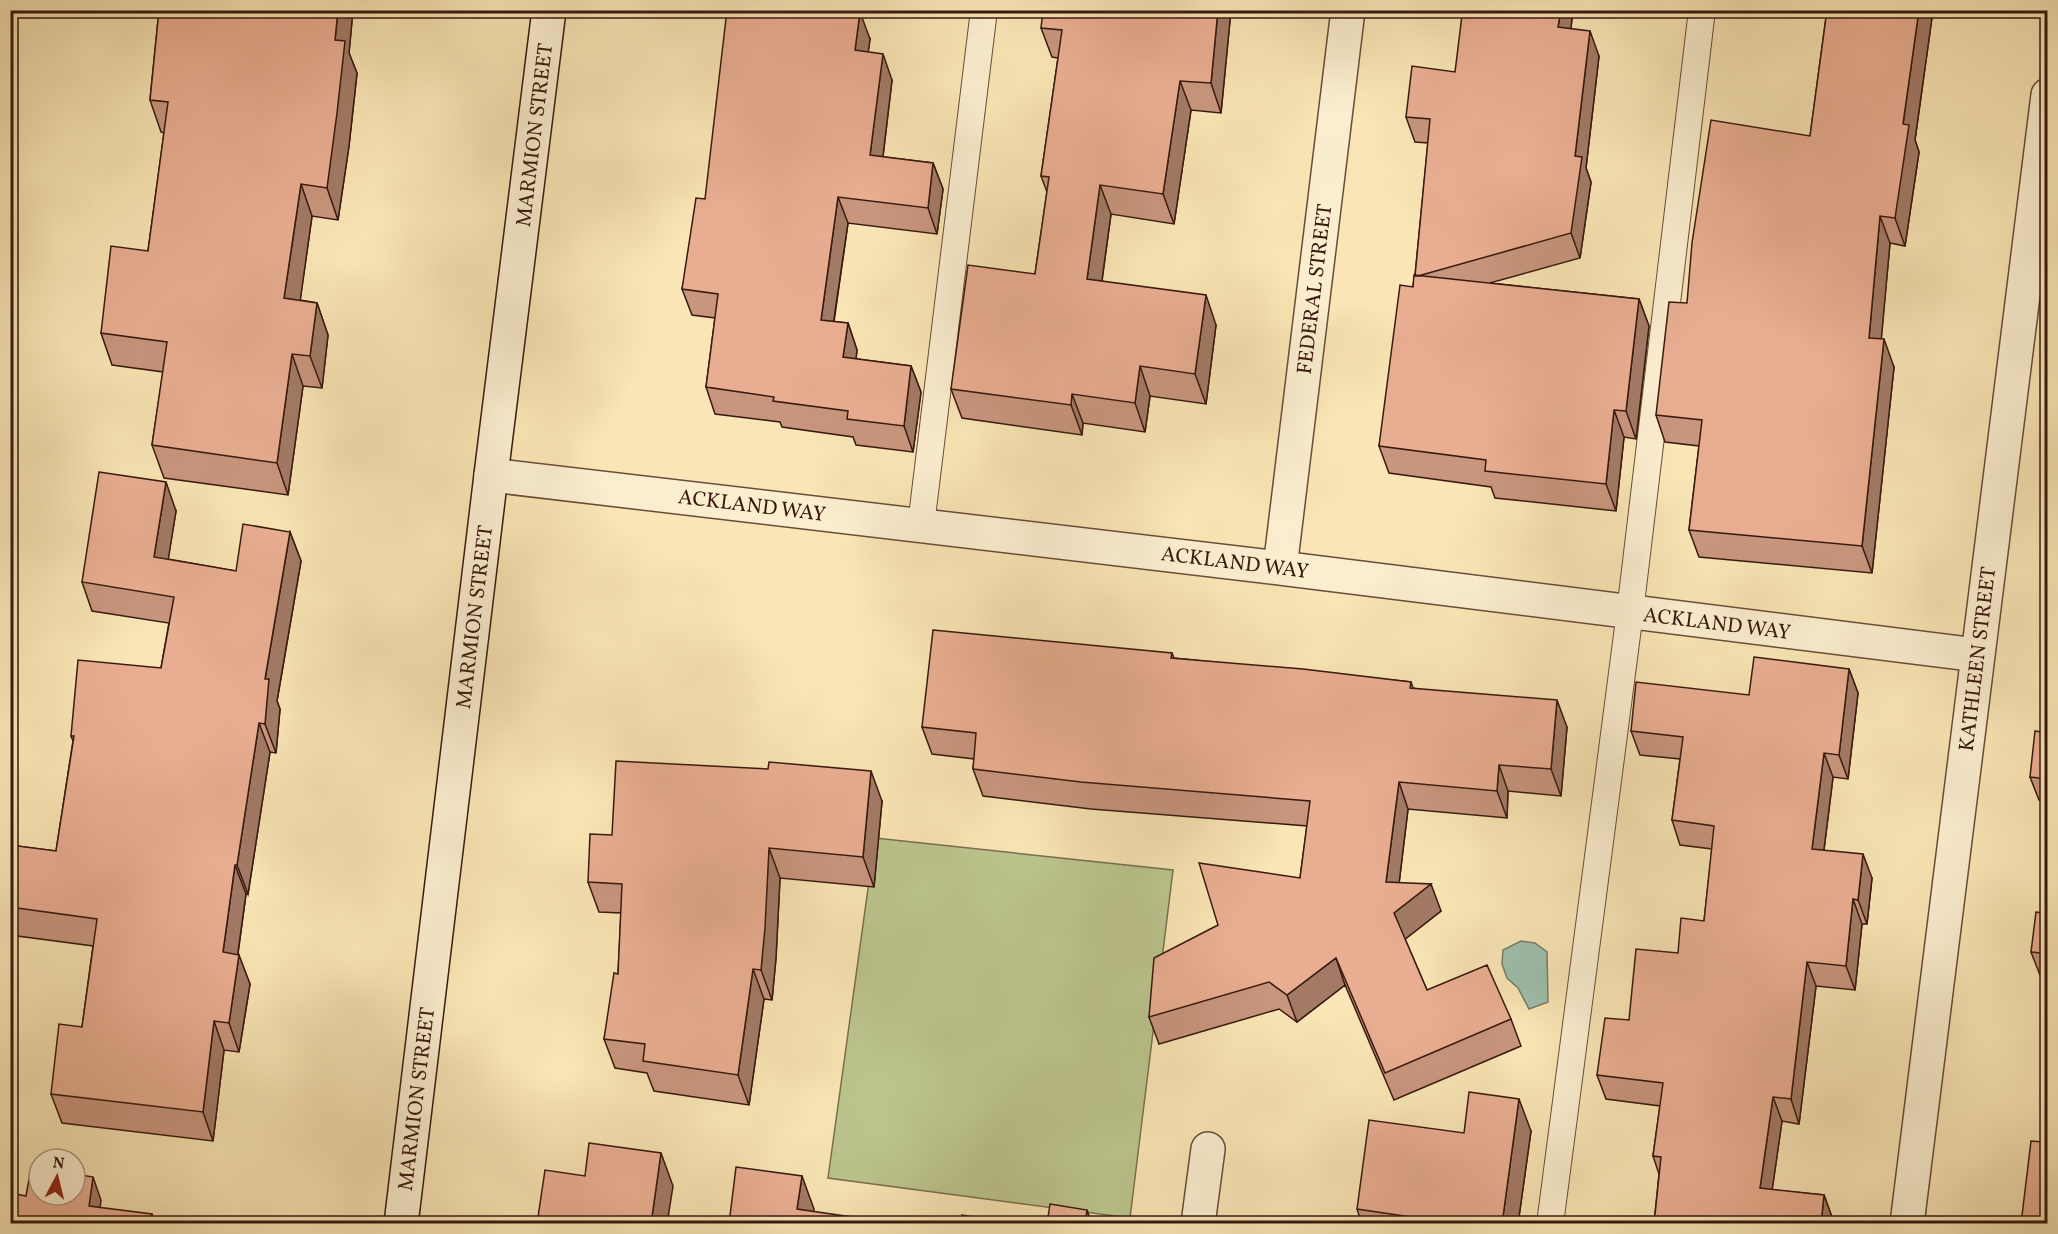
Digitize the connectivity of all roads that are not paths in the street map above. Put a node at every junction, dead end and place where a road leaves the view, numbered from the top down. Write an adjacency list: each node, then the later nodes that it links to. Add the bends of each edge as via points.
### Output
1 (549, 10): 6 (street, MARMION STREET)
2 (984, 10): 7 (lane)
3 (1348, 10): 8 (street, FEDERAL STREET)
4 (1702, 10): 9 (lane)
5 (2047, 101): 10 (street, KATHLEEN STREET)
6 (491, 475): 7 (street, ACKLAND WAY); 12 (street, MARMION STREET)
7 (921, 525): 8 (street, ACKLAND WAY)
8 (1280, 568): 9 (street, ACKLAND WAY)
9 (1630, 612): 10 (street, ACKLAND WAY); 14 (lane)
10 (1977, 655): 15 (street, KATHLEEN STREET)
11 (1208, 1149): 13 (street)
12 (401, 1224)
13 (1198, 1224)
14 (1550, 1224)
15 (1907, 1224)

